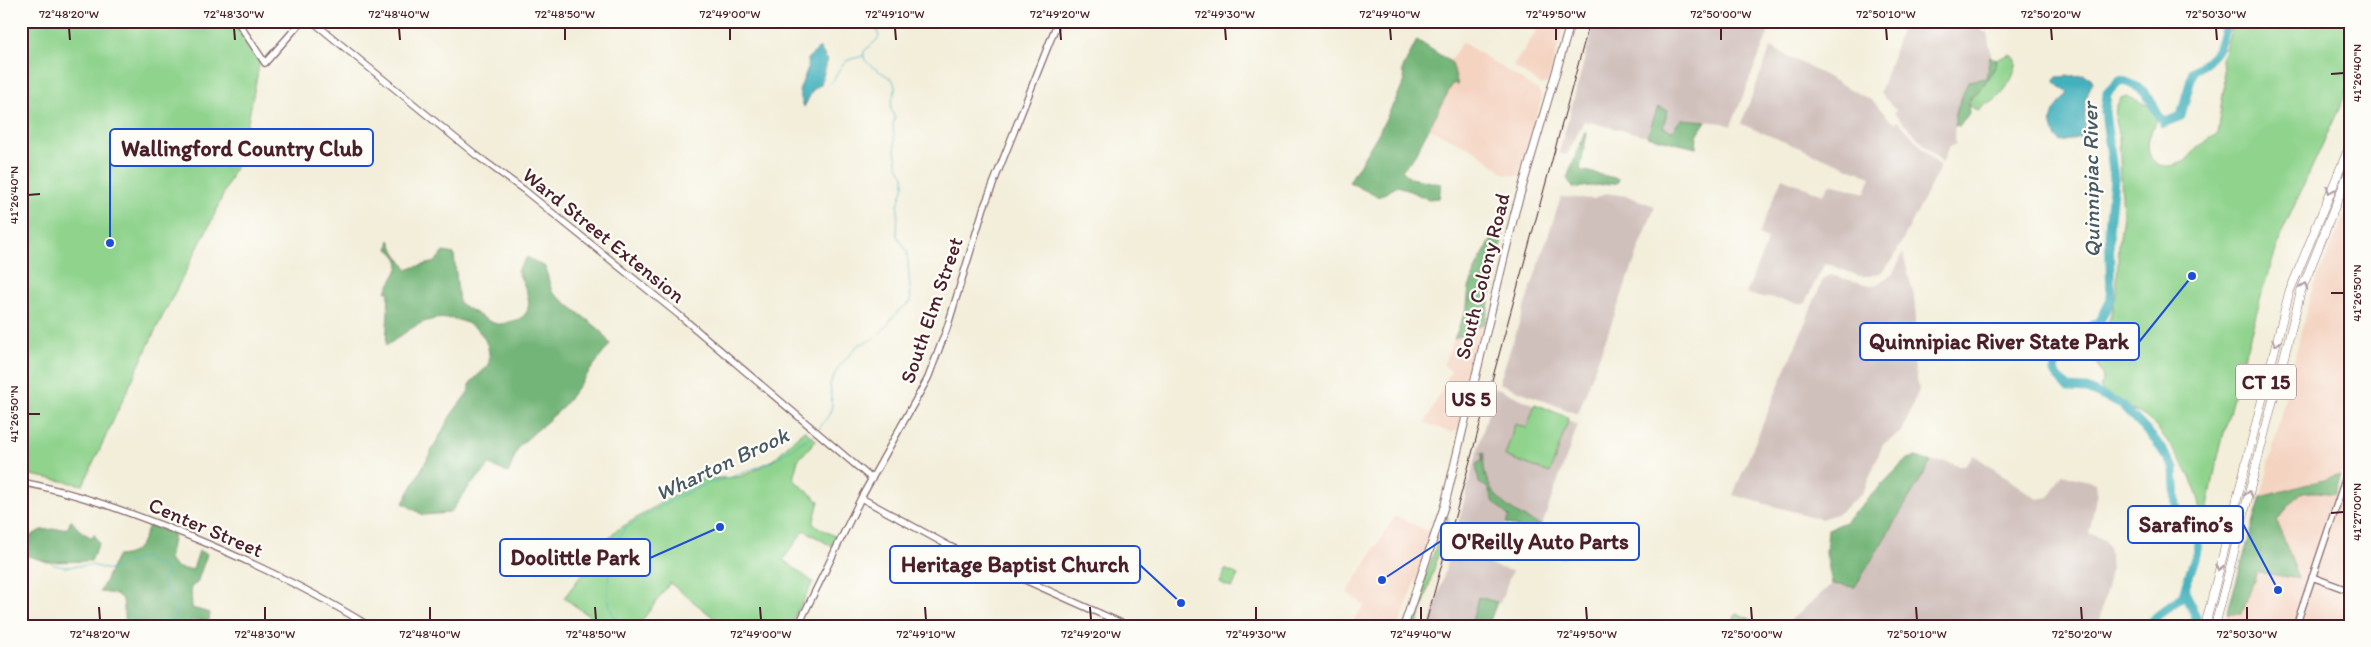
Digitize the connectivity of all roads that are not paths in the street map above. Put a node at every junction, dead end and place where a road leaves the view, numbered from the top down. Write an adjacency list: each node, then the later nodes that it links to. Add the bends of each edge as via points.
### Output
1 (237, 21): 2 (main road, via 265,63)
2 (302, 21)
3 (312, 21): 9 (main road, Ward Street Extension, via 679,315)
4 (1058, 21): 9 (main road, South Elm Street, via 975,233 934,366)
5 (1571, 21): 17 (main road, South Colony Road / US 5, via 1515,212 1445,504)
6 (2350, 145): 18 (highway, CT 15, one-way to 18, via 2289,293)
7 (2350, 169): 19 (highway, CT 15, one-way to 7, via 2301,291)
8 (2350, 465): 12 (main road)
9 (872, 480): 11 (main road, South Elm Street)
10 (21, 482): 14 (main road, Center Street, via 83,496 230,552)
11 (861, 498): 15 (main road, South Elm Street); 16 (main road, via 951,547)
12 (2312, 577): 13 (main road); 20 (main road)
13 (2350, 591)
14 (369, 626)
15 (798, 626)
16 (1128, 626)
17 (1404, 626)
18 (2204, 626)
19 (2215, 626)
20 (2296, 626)

